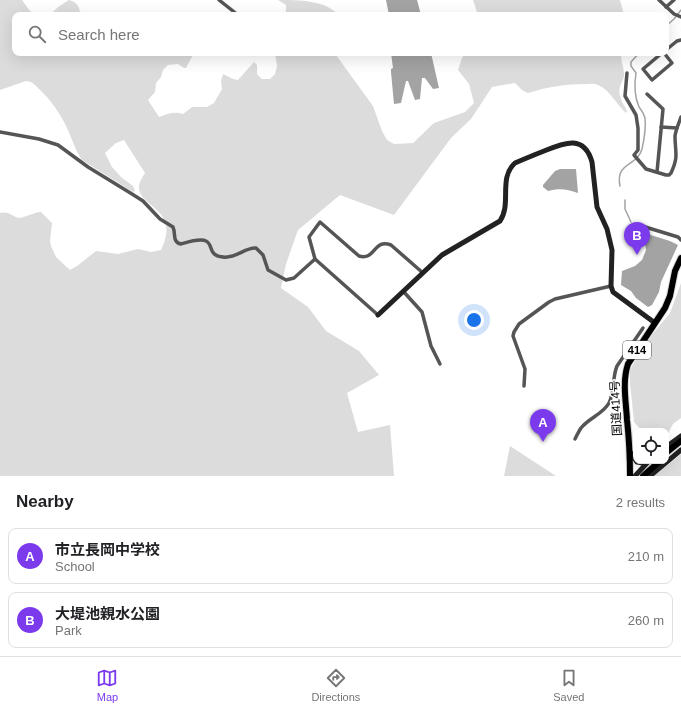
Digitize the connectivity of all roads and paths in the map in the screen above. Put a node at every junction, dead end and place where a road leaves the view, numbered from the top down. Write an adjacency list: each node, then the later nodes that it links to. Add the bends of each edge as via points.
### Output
1 (219, 0): 5 (street)
2 (659, 0): 4 (street)
3 (674, 0): 4 (street)
4 (666, 7): 6 (street)
5 (234, 12)
6 (681, 17)
7 (681, 40): 8 (street)
8 (669, 48)
9 (659, 56): 10 (street, via 643,68 652,80 672,62)
10 (666, 56)
11 (627, 73): 19 (street, via 625,96 636,115 638,128 638,150 634,155 646,168)
12 (646, 94): 14 (street, via 663,109)
13 (681, 117): 15 (street)
14 (661, 127): 15 (street); 19 (street)
15 (677, 128): 18 (street)
16 (0, 132): 23 (street, via 58,145 143,201 160,219 173,227 175,240 179,244 206,240 214,254 224,257 256,248 263,255 268,270 286,280 294,278)
17 (681, 134): 18 (street)
18 (676, 135): 19 (street, via 675,164 669,175)
19 (657, 172)
20 (631, 226): 21 (street, via 636,224)
21 (681, 240)
22 (681, 258): 28 (highway, 国道414号 / 414, via 675,271 670,296)
23 (315, 259): 24 (street, via 309,237 320,222 359,256 368,256 377,246 388,244); 27 (street)
24 (422, 273): 25 (street, via 442,255 500,221 504,211 506,177 510,167 558,145 571,142 578,144 590,154 597,207 607,229 612,250); 26 (street)
25 (611, 286): 28 (street, via 616,295); 31 (street, via 555,299 515,329 513,336 525,369)
26 (403, 291): 27 (street); 30 (street, via 422,312 431,346)
27 (378, 315)
28 (655, 323): 37 (highway, 国道414号 / 414, via 628,364 625,374)
29 (643, 328): 33 (street, via 617,366 607,406 581,428)
30 (440, 364)
31 (524, 386)
32 (681, 436): 35 (street)
33 (575, 439)
34 (681, 442): 38 (highway)
35 (669, 445)
36 (681, 450): 40 (street)
37 (630, 451): 39 (street); 46 (highway, 国道414号 / 414)
38 (669, 452)
39 (633, 456)
40 (669, 458)
41 (646, 464): 47 (street)
42 (653, 464): 48 (highway)
43 (659, 464): 49 (highway)
44 (660, 464): 50 (street)
45 (660, 464): 51 (street)
46 (630, 476)
47 (635, 476)
48 (640, 476)
49 (643, 476)
50 (646, 476)
51 (650, 476)

